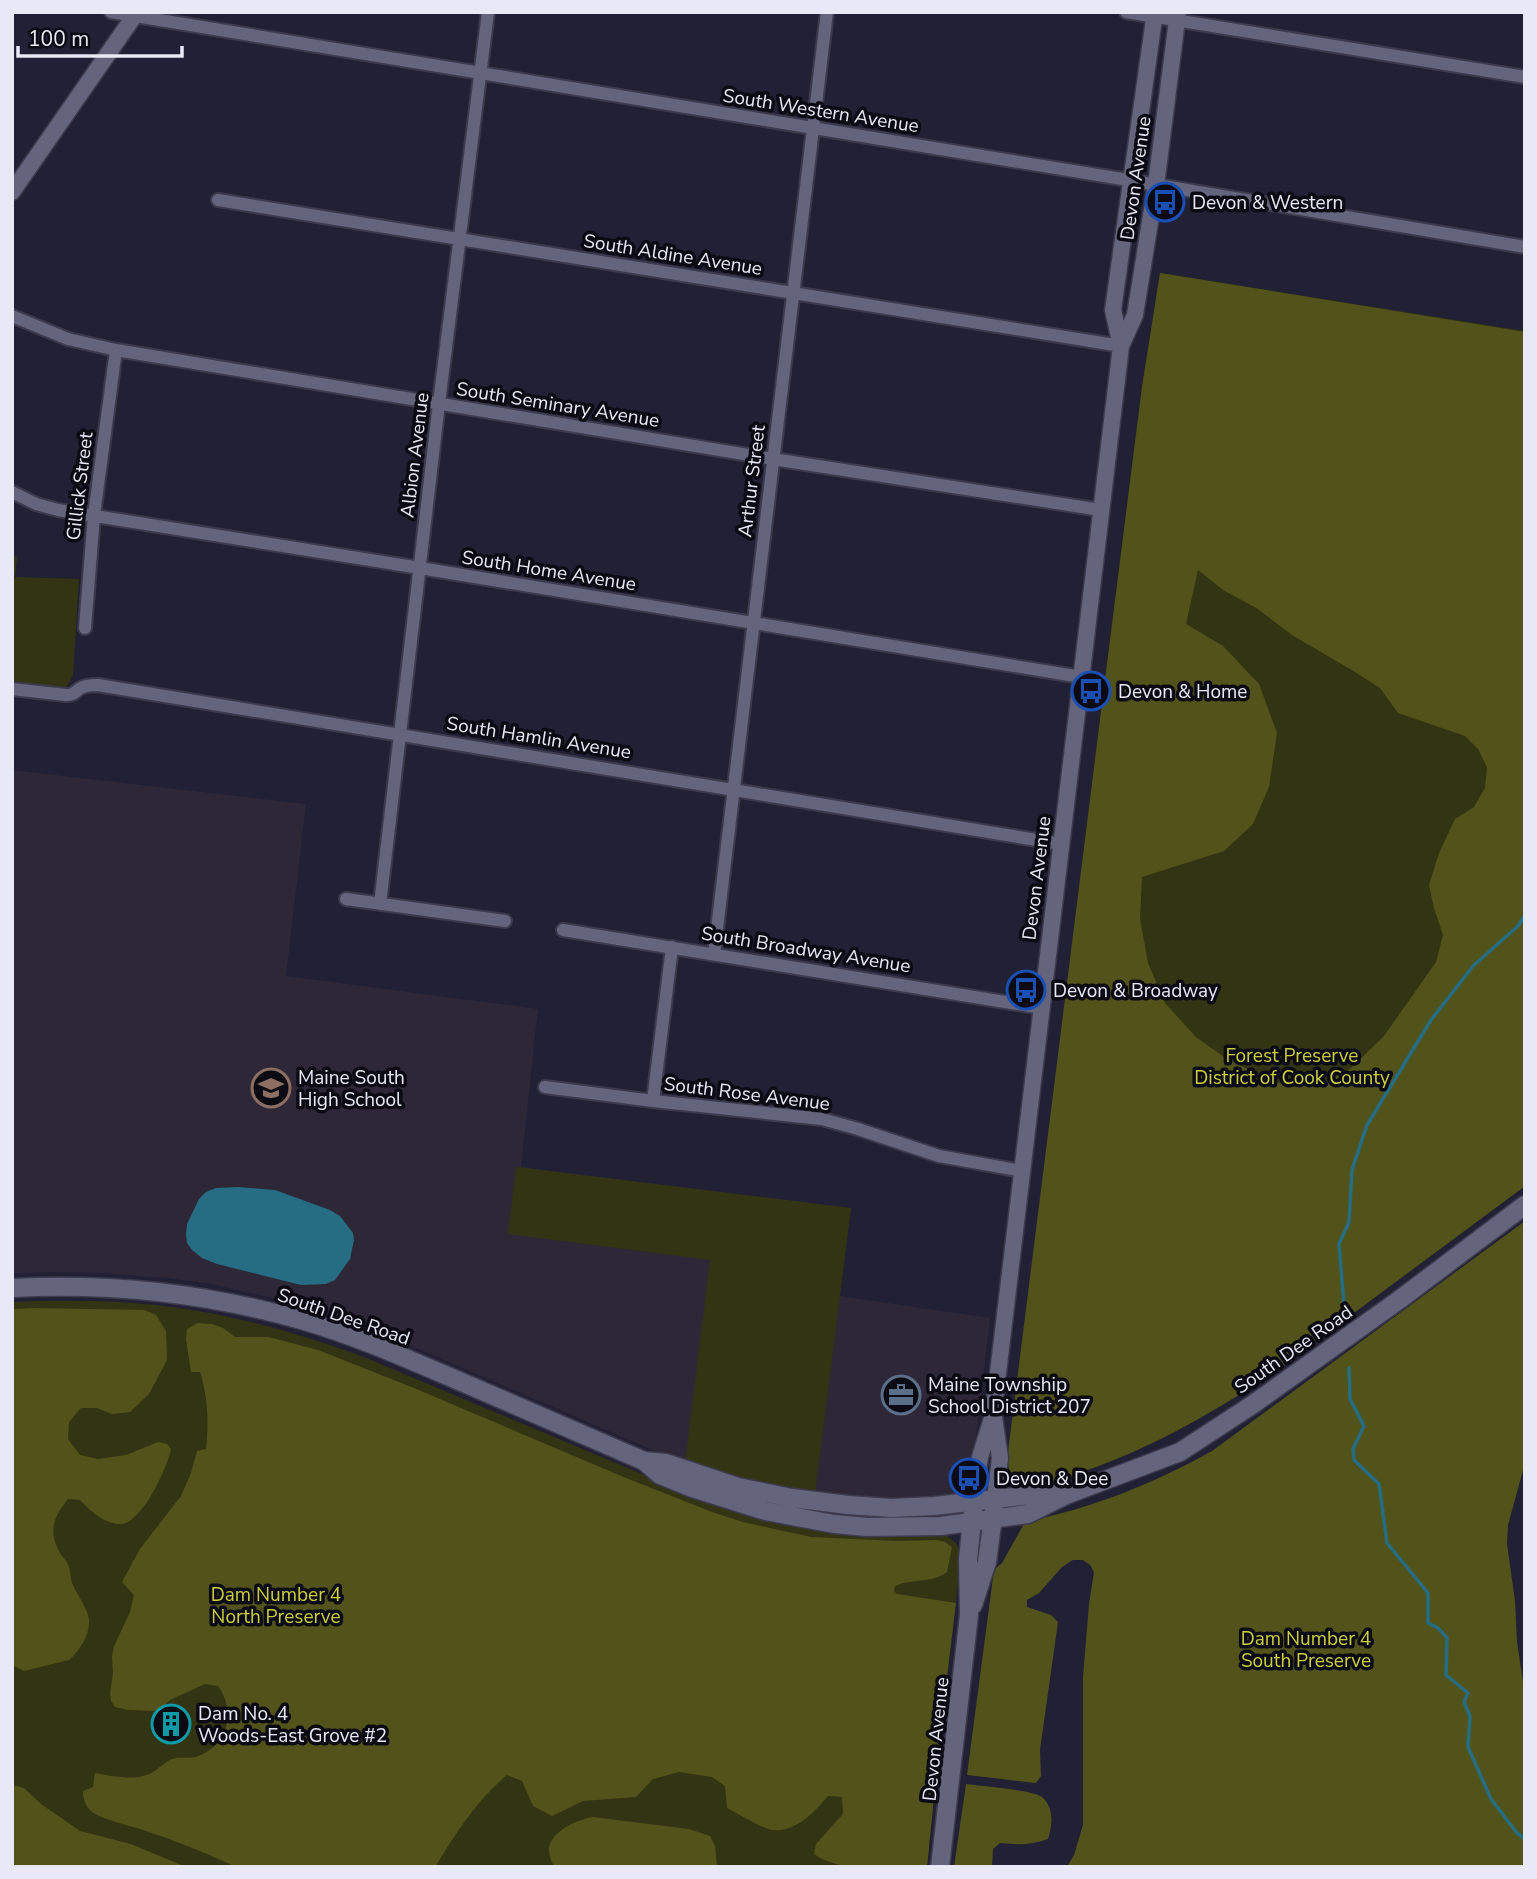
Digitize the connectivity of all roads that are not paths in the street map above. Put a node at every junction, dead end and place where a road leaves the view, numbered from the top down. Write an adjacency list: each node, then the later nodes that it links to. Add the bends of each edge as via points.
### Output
1 (111, 12): 5 (street, South Western Avenue)
2 (488, 12): 8 (street, Albion Avenue)
3 (827, 12): 10 (street, Arthur Street)
4 (1126, 12): 6 (street)
5 (136, 14): 8 (street, South Western Avenue); 13 (street)
6 (1155, 14): 7 (street); 11 (street, Devon Avenue)
7 (1178, 16): 9 (street); 12 (street, Devon Avenue)
8 (481, 73): 10 (street, South Western Avenue); 15 (street, Albion Avenue)
9 (1525, 78)
10 (813, 128): 11 (street, South Western Avenue); 17 (street, Arthur Street)
11 (1133, 181): 12 (street, South Western Avenue); 19 (street, Devon Avenue, via 1114,310)
12 (1156, 185): 16 (street, South Western Avenue); 19 (street, Devon Avenue, via 1135,315)
13 (12, 192)
14 (218, 200): 15 (street, South Aldine Avenue)
15 (459, 240): 17 (street, South Aldine Avenue); 21 (street, Albion Avenue)
16 (1525, 247)
17 (793, 293): 19 (street, South Aldine Avenue); 22 (street, Arthur Street)
18 (12, 316): 20 (street, South Seminary Avenue, via 68,339)
19 (1121, 346): 24 (street, Devon Avenue)
20 (116, 350): 21 (street, South Seminary Avenue); 25 (street, Gillick Street)
21 (439, 404): 22 (street, South Seminary Avenue); 26 (street, Albion Avenue)
22 (773, 459): 24 (street, South Seminary Avenue); 27 (street, Arthur Street)
23 (12, 492): 25 (street, South Home Avenue, via 47,508)
24 (1101, 510): 29 (street, Devon Avenue)
25 (94, 515): 26 (street, South Home Avenue); 28 (street, Gillick Street)
26 (420, 568): 27 (street, South Home Avenue); 31 (street, Albion Avenue)
27 (754, 623): 29 (street, South Home Avenue); 32 (street, Arthur Street)
28 (85, 628)
29 (1081, 677): 33 (street, Devon Avenue)
30 (12, 689): 31 (street, South Hamlin Avenue, via 66,695 98,685)
31 (399, 734): 32 (street, South Hamlin Avenue); 35 (street, Albion Avenue)
32 (734, 789): 33 (street, South Hamlin Avenue); 39 (street, Arthur Street)
33 (1062, 844): 40 (street, Devon Avenue)
34 (346, 899): 35 (street)
35 (380, 904): 36 (street)
36 (505, 920)
37 (563, 930): 38 (street, South Broadway Avenue)
38 (672, 947): 39 (street, South Broadway Avenue); 42 (street)
39 (714, 954): 40 (street, South Broadway Avenue)
40 (1042, 1008): 43 (street, Devon Avenue)
41 (545, 1087): 42 (street, South Rose Avenue)
42 (653, 1101): 43 (street, South Rose Avenue, via 822,1119 939,1156)
43 (1022, 1171): 46 (street, Devon Avenue)
44 (1525, 1205): 48 (main road, South Dee Road, via 1252,1405 1180,1452)
45 (12, 1288): 47 (main road, South Dee Road, via 81,1286 183,1294 301,1320 398,1354)
46 (993, 1415): 49 (street, Devon Avenue, via 1000,1458); 50 (street, Devon Avenue, via 979,1457)
47 (644, 1461): 50 (main road, South Dee Road, via 666,1463 738,1487 835,1504 891,1508); 52 (main road, South Dee Road, via 660,1475 692,1488 794,1517 867,1527)
48 (1066, 1495): 49 (main road, South Dee Road); 51 (main road, South Dee Road, via 1028,1514)
49 (995, 1499): 50 (main road, South Dee Road); 51 (main road, Devon Avenue)
50 (974, 1501): 52 (main road, Devon Avenue)
51 (993, 1520): 52 (main road, South Dee Road); 53 (main road, Devon Avenue, via 988,1562)
52 (972, 1523): 53 (main road, Devon Avenue)
53 (970, 1615): 54 (main road, Devon Avenue)
54 (940, 1867)

